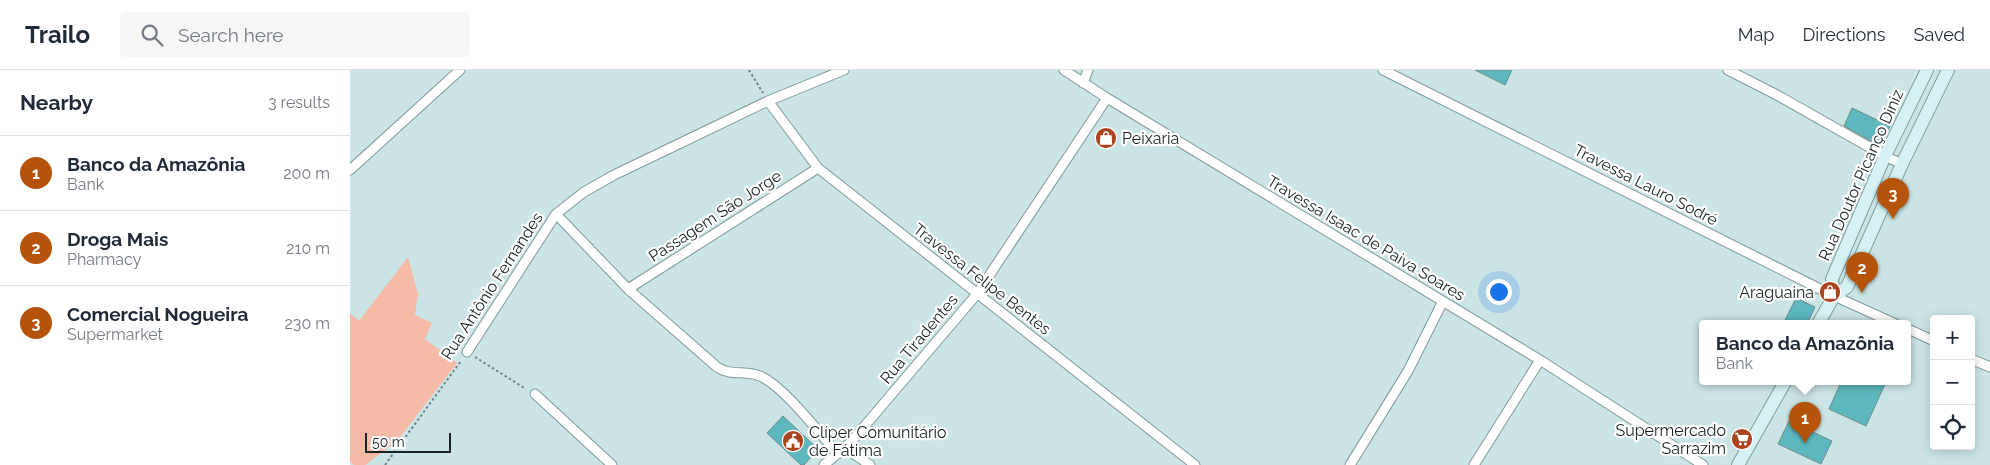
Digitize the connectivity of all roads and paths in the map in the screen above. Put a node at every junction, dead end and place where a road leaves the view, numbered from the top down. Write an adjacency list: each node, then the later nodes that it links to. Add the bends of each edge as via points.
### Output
1 (460, 70): 16 (street)
2 (749, 70): 12 (path)
3 (844, 70): 12 (street, Rua Antônio Fernandes)
4 (1064, 70): 10 (street, Travessa Isaac de Paiva Soares)
5 (1088, 70): 10 (street)
6 (1383, 70): 20 (street, Travessa Lauro Sodré)
7 (1728, 70): 13 (street)
8 (1927, 70): 13 (street, Rua Doutor Picanço Diniz)
9 (1948, 70): 14 (street, Rua Doutor Picanço Diniz)
10 (1083, 83): 11 (street, Travessa Isaac de Paiva Soares)
11 (1107, 98): 19 (street, Rua Tiradentes); 21 (street, Travessa Isaac de Paiva Soares)
12 (768, 101): 15 (street, Travessa Felipe Bentes); 17 (street, Rua Antônio Fernandes, via 607,179)
13 (1885, 156): 14 (street); 20 (street, Rua Doutor Picanço Diniz, via 1832,279)
14 (1902, 164): 20 (street, Rua Doutor Picanço Diniz, via 1847,287)
15 (818, 168): 18 (street, Passagem São Jorge); 19 (street, Travessa Felipe Bentes)
16 (350, 170)
17 (556, 214): 18 (street); 26 (street, Rua Antônio Fernandes)
18 (628, 289): 32 (street, via 724,371 754,374 782,392)
19 (977, 294): 32 (street, Rua Tiradentes); 38 (street, Travessa Felipe Bentes)
20 (1834, 296): 22 (street, Rua Doutor Picanço Diniz); 23 (street, Travessa Lauro Sodré)
21 (1442, 302): 27 (street, Travessa Isaac de Paiva Soares); 39 (street, via 1408,371)
22 (1820, 320)
23 (1887, 320)
24 (1911, 330): 25 (street)
25 (1930, 339)
26 (468, 352): 31 (path); 34 (path, Rua Antônio Fernandes)
27 (1540, 360): 40 (street); 41 (street, Travessa Isaac de Paiva Soares)
28 (1975, 360): 29 (street)
29 (1990, 367)
30 (1783, 385): 42 (street)
31 (535, 394): 35 (street)
32 (842, 451): 33 (street); 36 (street, Rua Tiradentes)
33 (860, 462): 37 (street)
34 (385, 465)
35 (612, 465)
36 (824, 465)
37 (870, 465)
38 (1194, 465)
39 (1350, 465)
40 (1474, 465)
41 (1703, 465)
42 (1738, 465)

